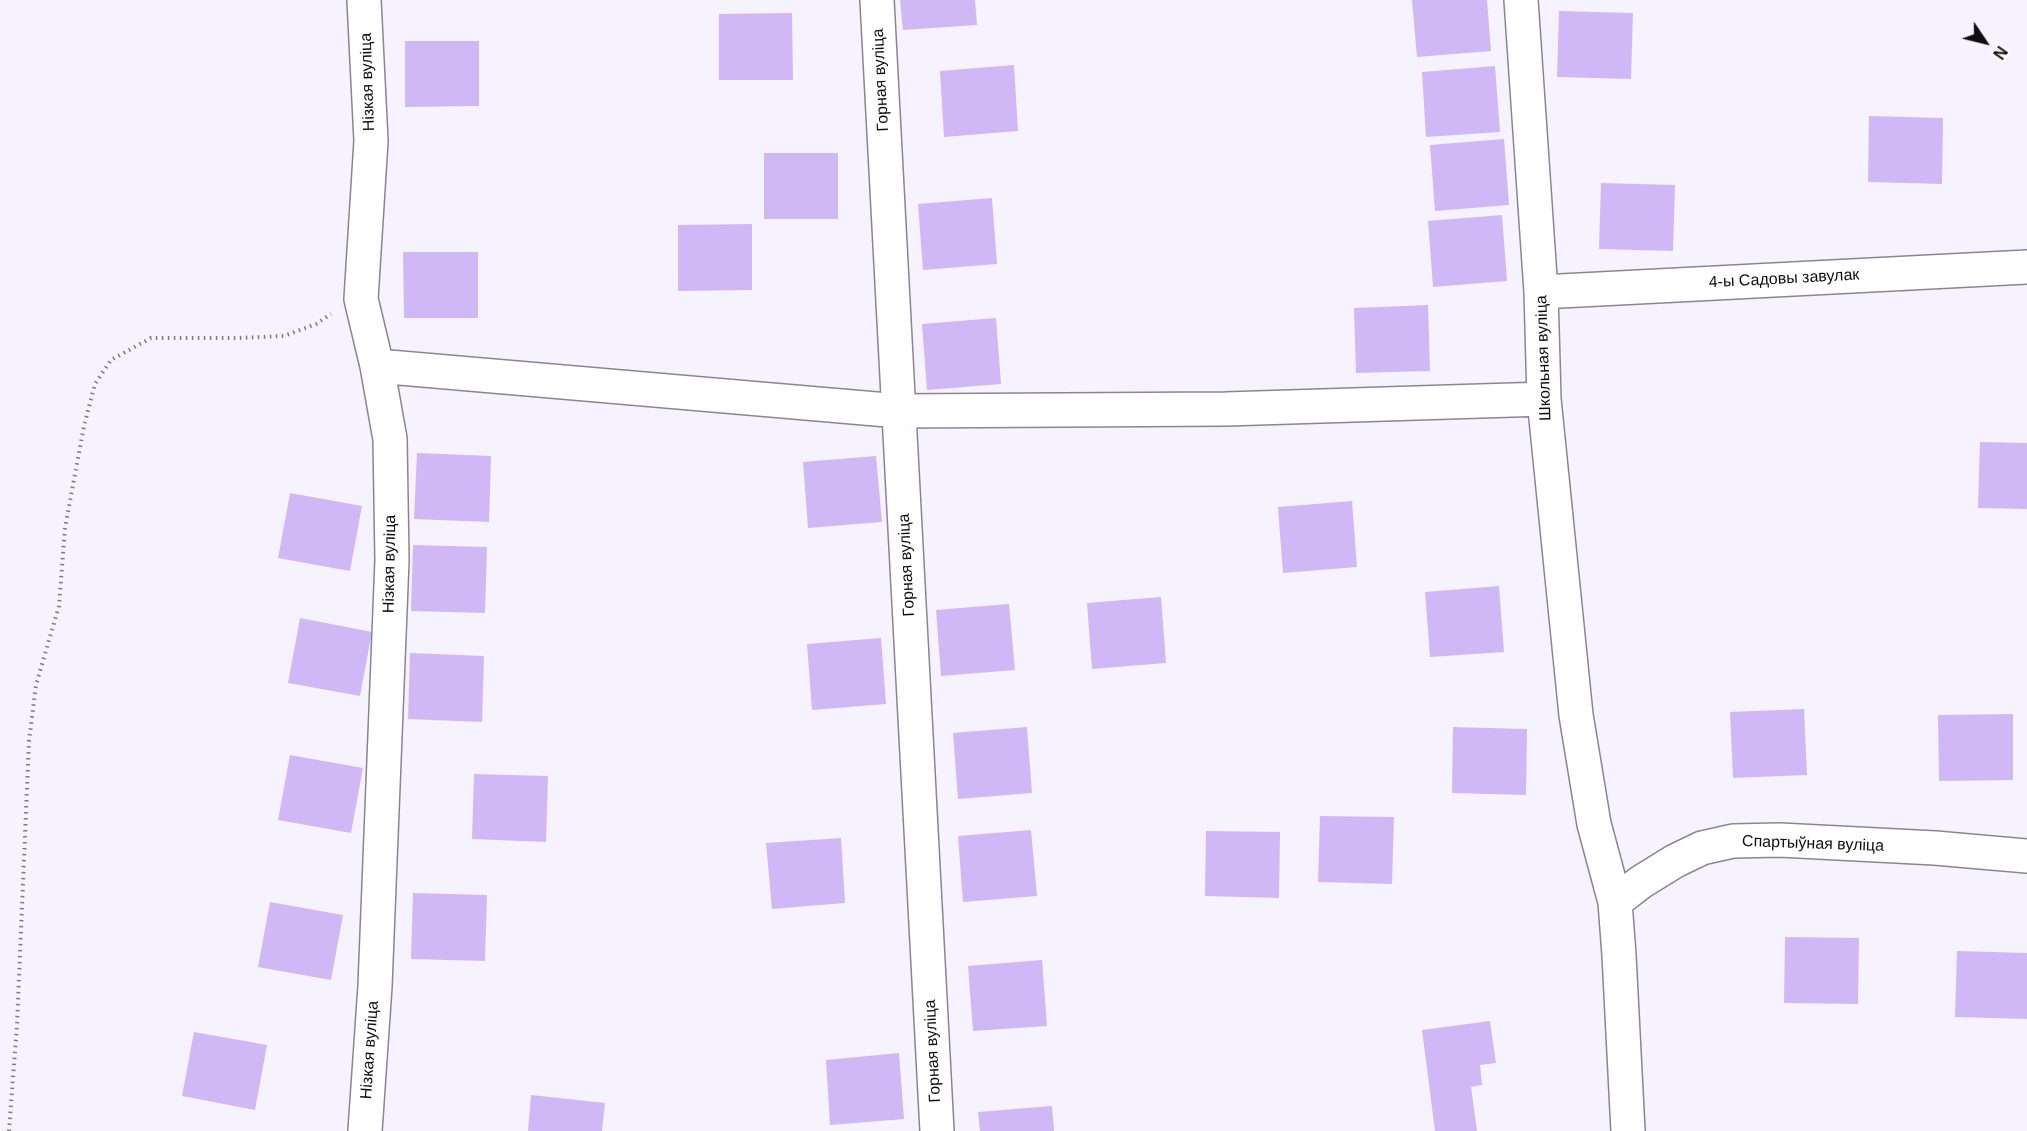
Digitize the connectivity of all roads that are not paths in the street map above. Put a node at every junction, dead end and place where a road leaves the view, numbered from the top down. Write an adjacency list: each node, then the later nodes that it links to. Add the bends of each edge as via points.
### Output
1 (364, 0): 6 (street, Нізкая вуліца, via 370,141 361,299)
2 (877, 0): 8 (street, Горная вуліца)
3 (1521, 0): 5 (street, Школьная вуліца)
4 (2027, 267): 5 (street, 4-ы Садовы завулак)
5 (1541, 292): 7 (street, Школьная вуліца)
6 (377, 366): 8 (street); 11 (street, Нізкая вуліца, via 390,439 392,560 375,986)
7 (1544, 399): 8 (street, via 1226,409); 10 (street, Школьная вуліца, via 1576,715 1594,824)
8 (899, 411): 12 (street, Горная вуліца)
9 (2027, 856): 10 (street, Спартыўная вуліца, via 1780,840 1733,841 1702,848 1676,861)
10 (1615, 902): 13 (street)
11 (364, 1131)
12 (937, 1131)
13 (1628, 1131)

